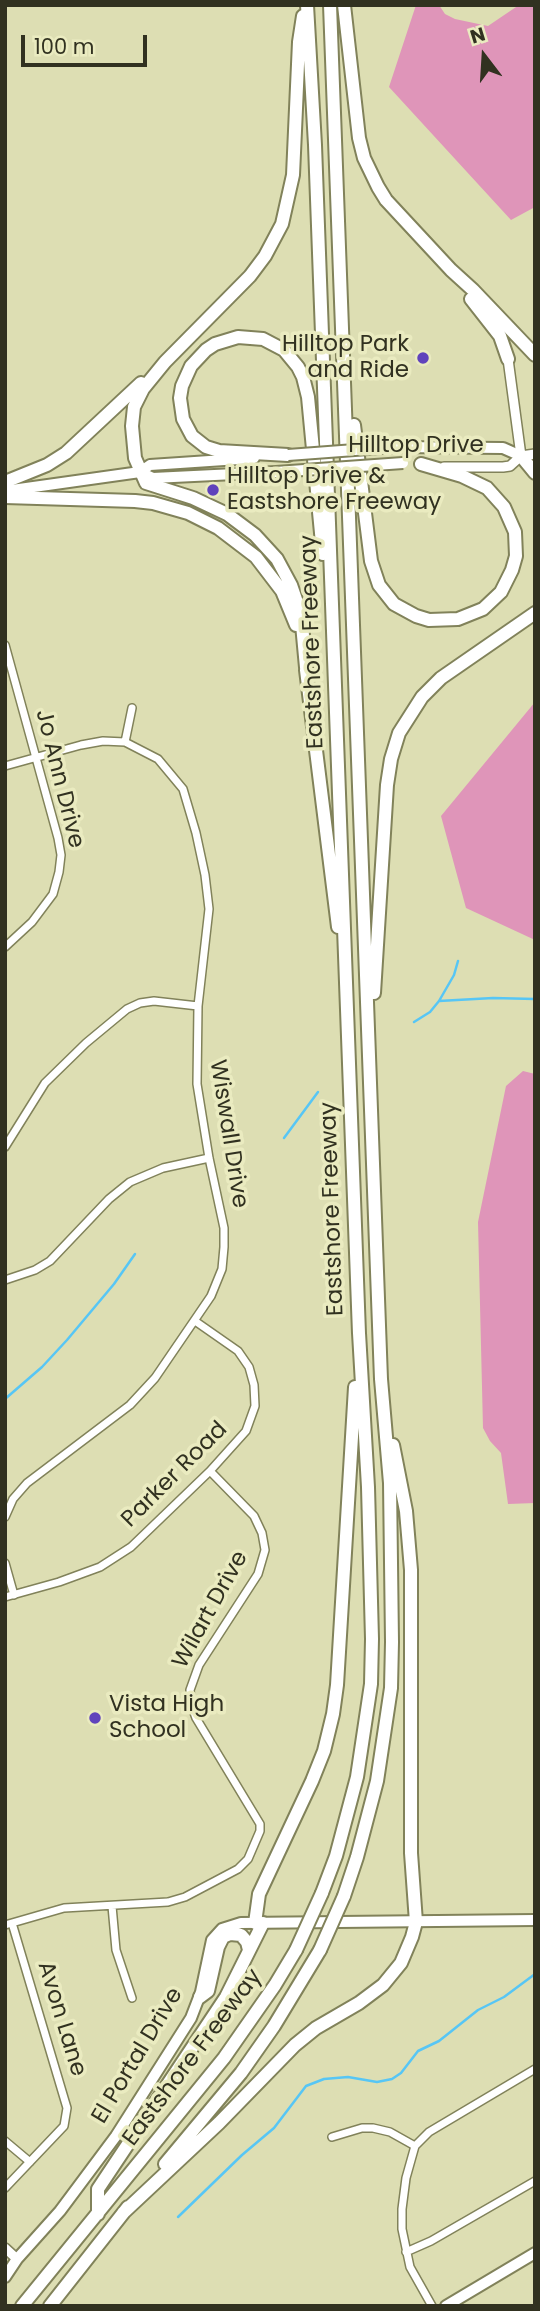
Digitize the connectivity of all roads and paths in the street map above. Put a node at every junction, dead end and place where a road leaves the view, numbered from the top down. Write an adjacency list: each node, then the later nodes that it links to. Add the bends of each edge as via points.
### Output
1 (306, 5): 7 (highway, via 299,41 293,175 282,224 250,276); 20 (highway, Eastshore Freeway, via 316,145)
2 (330, 5): 8 (highway, Eastshore Freeway)
3 (344, 5): 4 (highway, via 363,158 386,200)
4 (451, 270): 5 (highway); 6 (highway, via 500,336)
5 (535, 355)
6 (508, 359): 11 (street)
7 (165, 362): 13 (highway, via 134,407 133,449); 15 (highway, via 66,453)
8 (345, 362): 12 (highway, via 379,585 394,604 416,616 458,619 483,609 501,592 516,556 515,532 504,507 487,488); 29 (highway, Eastshore Freeway)
9 (535, 454): 11 (street, Hilltop Drive)
10 (288, 455): 11 (main road, Hilltop Drive, bridge, via 395,447 503,448); 13 (main road, Hilltop Drive, via 150,465); 20 (highway, via 219,451 192,436 180,409 182,386 191,366 206,350 238,337 263,339 284,350 303,377)
11 (521, 456): 12 (street, Hilltop Drive, via 503,467); 14 (highway)
12 (421, 464): 13 (main road, Hilltop Drive, bridge, via 153,478)
13 (140, 472): 16 (main road, Hilltop Drive); 21 (highway, via 146,483 227,514 272,553 299,606)
14 (535, 473)
15 (5, 482)
16 (5, 491)
17 (5, 497): 21 (highway, via 153,503 218,528 256,557 282,591 294,616)
18 (535, 613): 29 (highway, via 431,687 394,746 387,785)
19 (5, 645): 24 (street, Jo Ann Drive)
20 (334, 658): 27 (highway, Eastshore Freeway)
21 (307, 678): 27 (highway)
22 (132, 708): 23 (street)
23 (125, 743): 24 (street, Wiswall Drive, via 103,741); 28 (street, Wiswall Drive, via 158,759 172,773 183,789 196,833 209,909)
24 (36, 757): 25 (street, Wiswall Drive); 26 (street, Jo Ann Drive, via 58,838 59,872 43,909)
25 (5, 766)
26 (5, 947)
27 (346, 971): 34 (highway, Eastshore Freeway)
28 (198, 1006): 30 (street, via 154,1001 127,1009 57,1069 30,1103); 31 (street, Wiswall Drive, via 197,1084)
29 (369, 1046): 35 (highway, Eastshore Freeway)
30 (5, 1147)
31 (209, 1158): 32 (street, via 163,1168 130,1182 50,1261); 33 (street, Wiswall Drive, via 224,1247 222,1269)
32 (5, 1280)
33 (195, 1321): 36 (street, Parker Road, via 238,1351 254,1385 255,1406 246,1431); 37 (street, Wiswall Drive, via 130,1405 27,1483)
34 (359, 1333): 43 (highway, via 333,1714 313,1781 259,1894); 56 (highway, Eastshore Freeway, bridge, via 372,1684 357,1777 336,1856 296,1950 275,1985 224,2058)
35 (381, 1379): 42 (highway, via 406,1511 411,1570 411,1853); 55 (highway, Eastshore Freeway, bridge, via 390,1483 391,1688 377,1781 357,1857 320,1950 274,2026 241,2073)
36 (210, 1471): 39 (street, Parker Road, via 131,1547 100,1567); 40 (street, Wilart Drive, via 254,1516 265,1550 258,1574 199,1665 190,1690 191,1704 256,1816 260,1831 238,1870 186,1898)
37 (5, 1517)
38 (5, 1563): 39 (street)
39 (10, 1596)
40 (112, 1906): 44 (street, via 64,1908); 47 (street, via 116,1950)
41 (535, 1920): 42 (main road, El Portal Drive)
42 (416, 1922): 43 (main road, El Portal Drive); 55 (highway, via 401,1963 383,1985 295,2045)
43 (259, 1923): 45 (highway); 46 (main road, El Portal Drive, via 222,1928 212,1940)
44 (9, 1924): 52 (street, Avon Lane, via 67,2108 64,2126)
45 (249, 1950): 46 (highway, via 241,1935 223,1937 208,1991); 56 (highway, via 226,1997 98,2189)
46 (200, 1997): 60 (main road, El Portal Drive, via 116,2136 60,2211)
47 (132, 1998)
48 (535, 2069): 51 (street, via 429,2132)
49 (332, 2137): 51 (street, via 373,2128)
50 (5, 2141): 52 (street)
51 (415, 2146): 58 (street, via 402,2209)
52 (30, 2162): 54 (street, Avon Lane)
53 (535, 2181): 58 (street)
54 (5, 2188)
55 (123, 2213): 63 (highway, Eastshore Freeway)
56 (98, 2214): 62 (highway, Eastshore Freeway)
57 (5, 2248): 60 (street)
58 (406, 2252): 64 (street)
59 (535, 2253): 65 (main road)
60 (16, 2259): 61 (main road, El Portal Drive)
61 (5, 2277)
62 (23, 2306)
63 (50, 2306)
64 (432, 2306)
65 (446, 2306)

